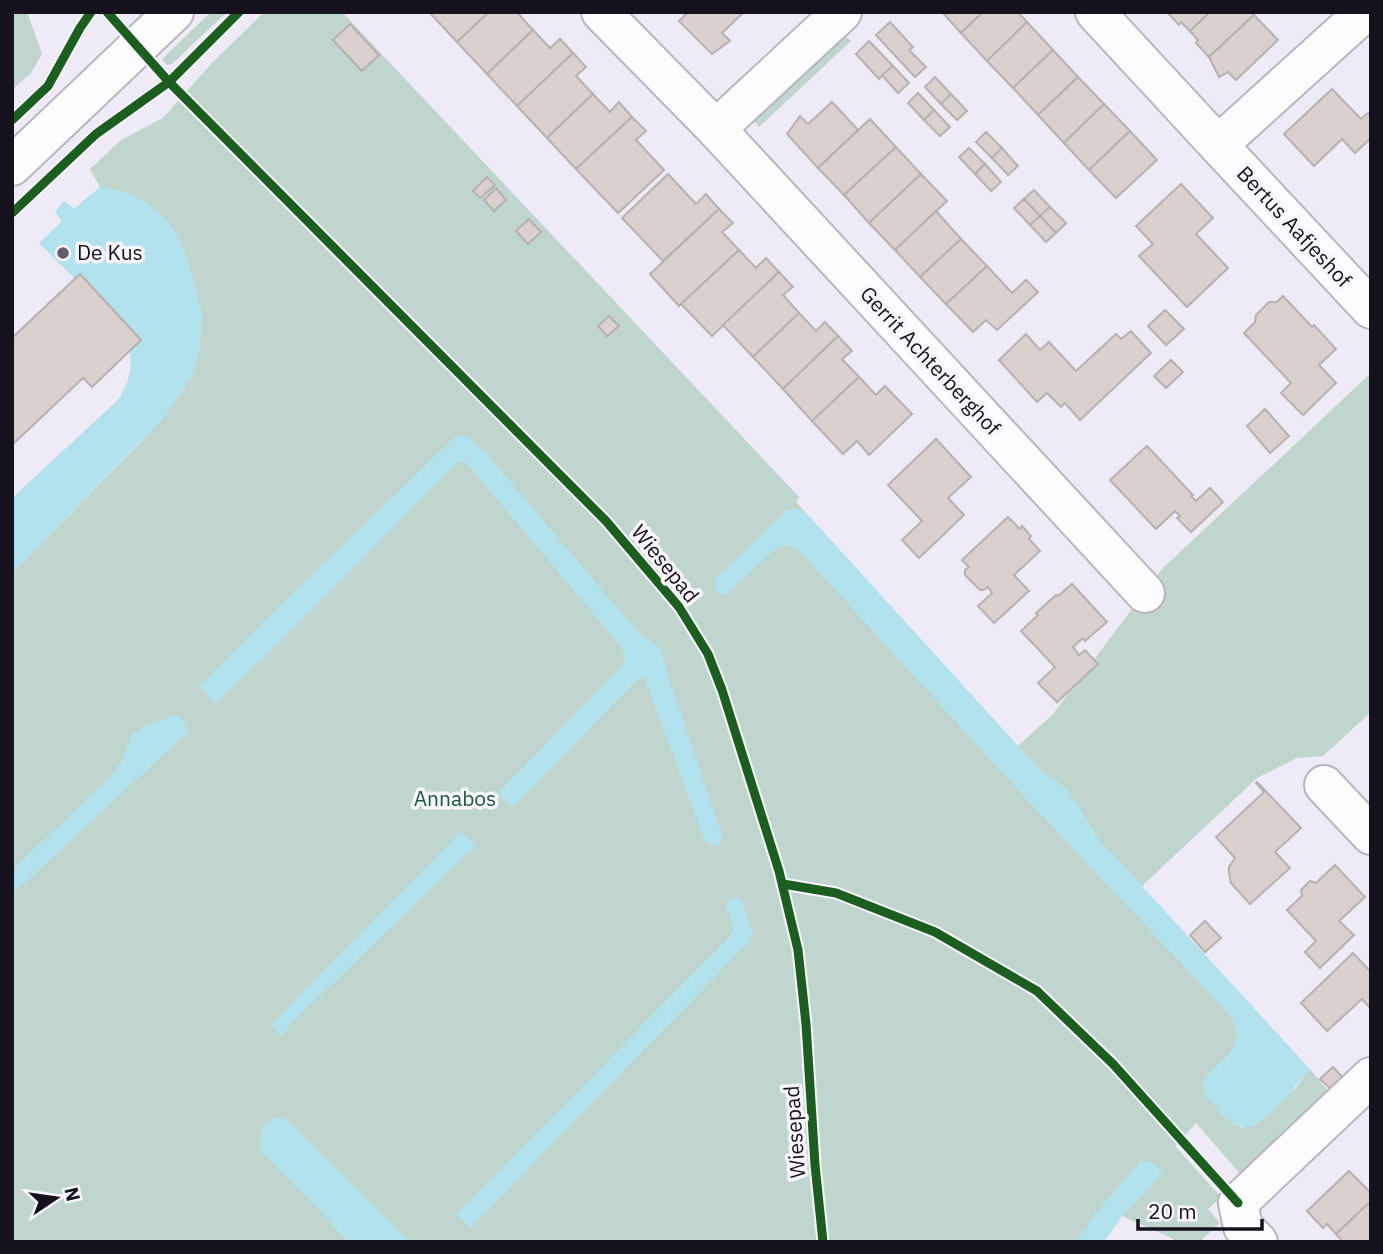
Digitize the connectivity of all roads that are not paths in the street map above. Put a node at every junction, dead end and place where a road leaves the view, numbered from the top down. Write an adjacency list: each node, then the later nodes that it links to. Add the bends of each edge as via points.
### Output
1 (174, 12): 8 (street)
2 (601, 12): 6 (street, Gerrit Achterberghof)
3 (842, 12): 6 (street)
4 (1095, 12): 7 (street)
5 (1365, 12): 7 (street)
6 (716, 129): 10 (street, Gerrit Achterberghof)
7 (1218, 145): 9 (street, Bertus Aafjeshof)
8 (12, 166)
9 (1371, 309)
10 (1145, 593)
11 (1324, 785): 12 (street)
12 (1371, 835)
13 (1371, 1077): 14 (street, via 1238,1203 1244,1227)
14 (1258, 1242)

